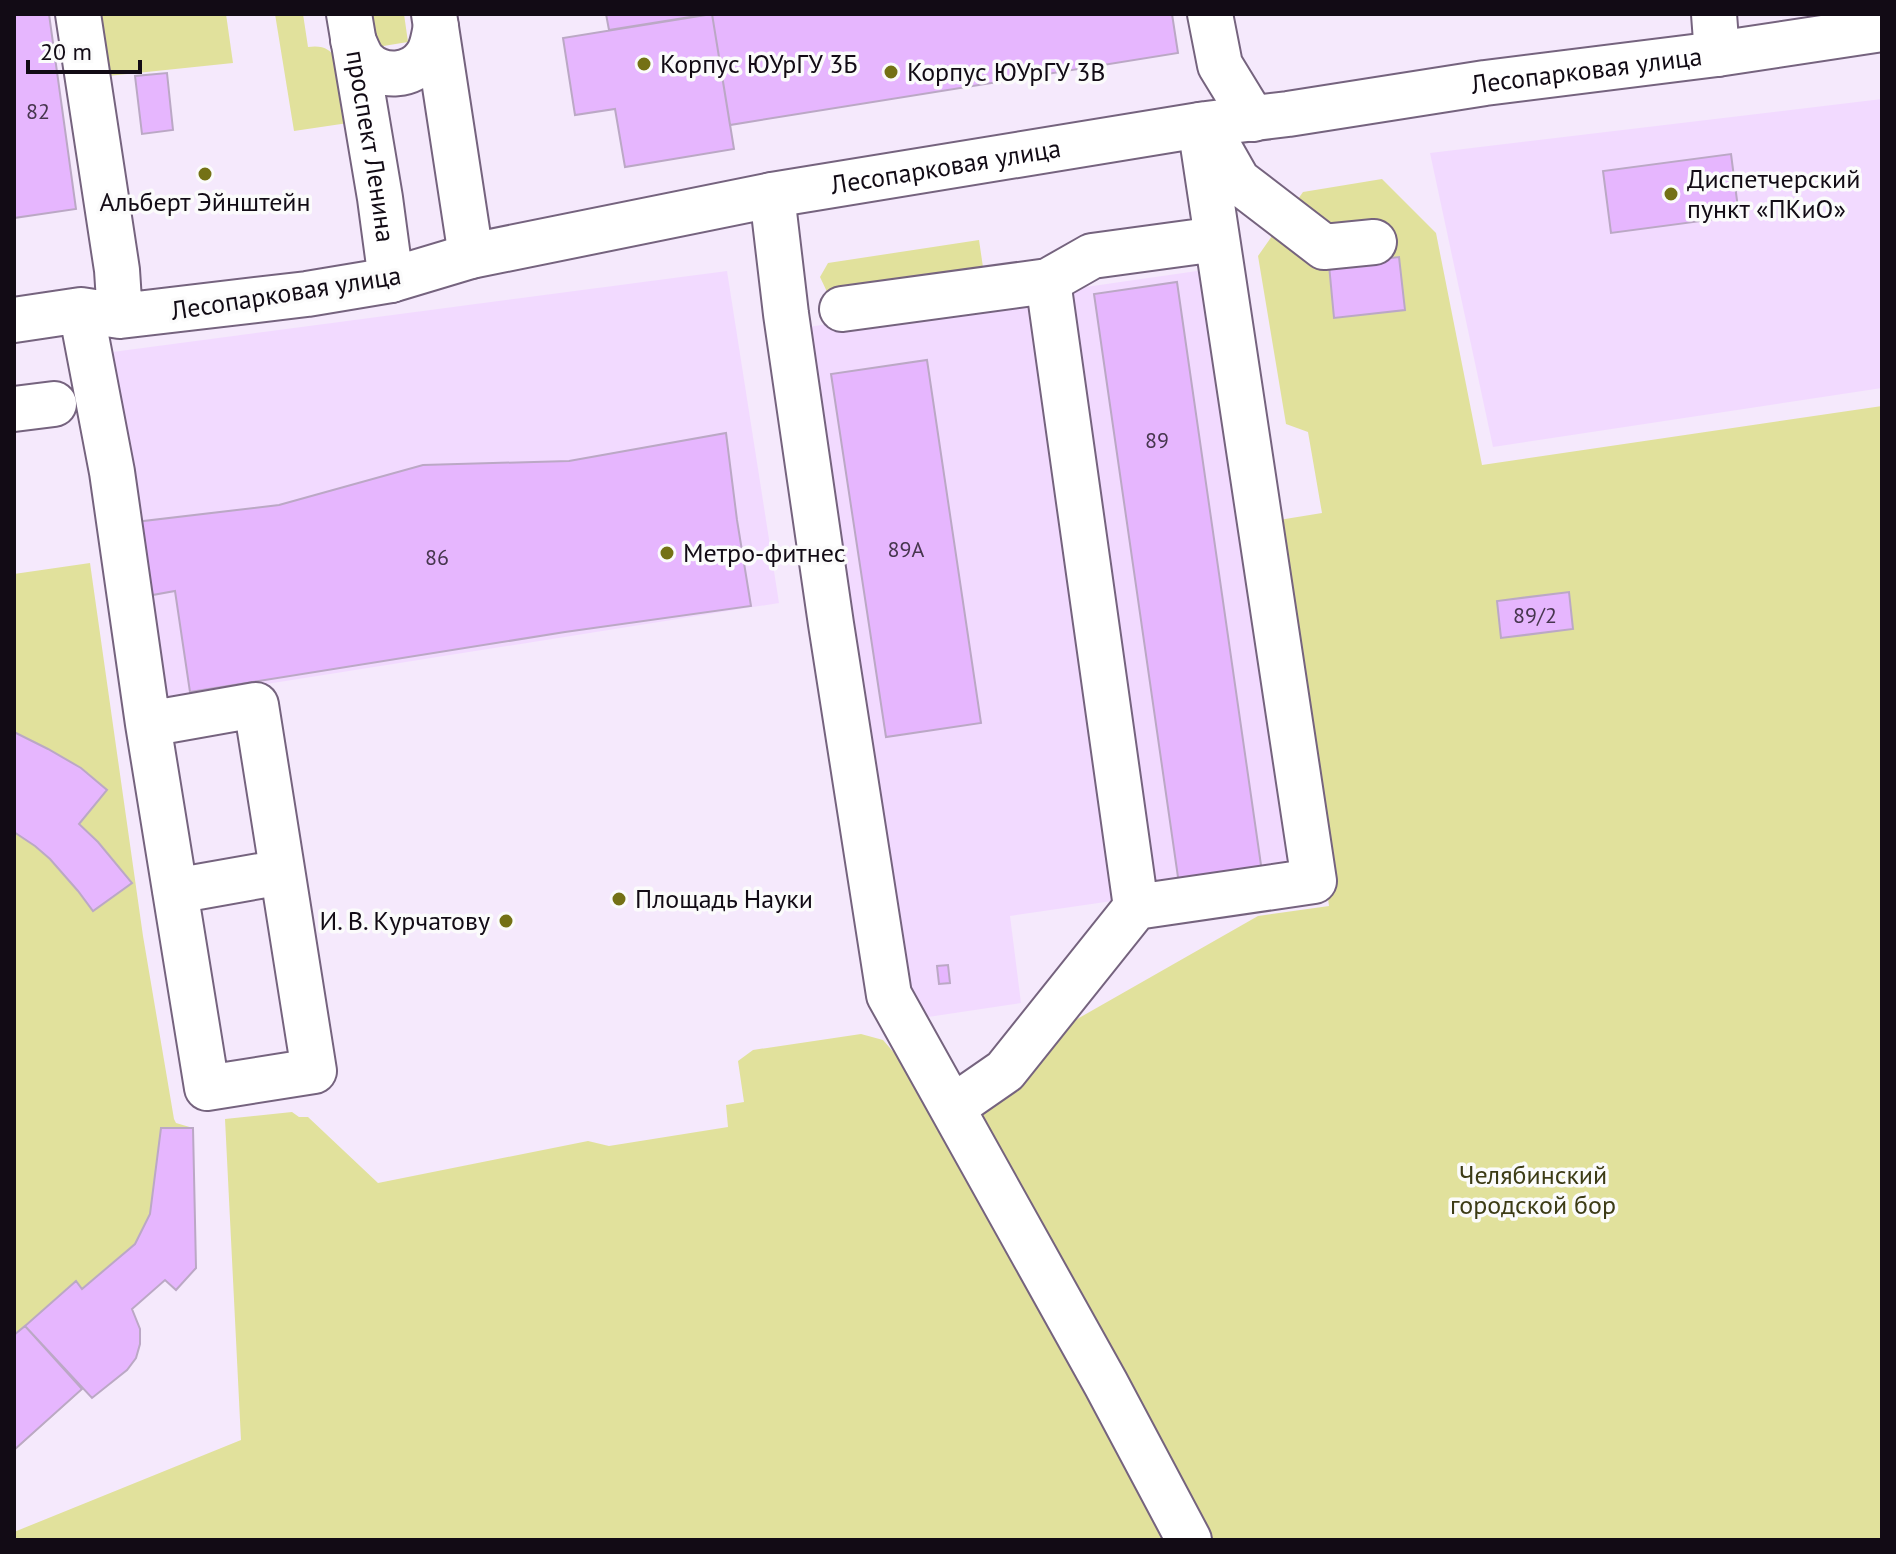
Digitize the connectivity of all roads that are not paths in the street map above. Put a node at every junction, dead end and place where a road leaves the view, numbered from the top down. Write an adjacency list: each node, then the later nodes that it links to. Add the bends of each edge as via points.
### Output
1 (78, 14): 16 (main road, via 117,270)
2 (1210, 14): 7 (main road, via 1220,65)
3 (435, 21): 4 (main road, via 424,60 400,73 386,73 362,59); 12 (main road)
4 (351, 27): 13 (main road, проспект Ленина)
5 (1882, 29): 6 (main road, Лесопарковая улица)
6 (1715, 34): 7 (main road, Лесопарковая улица, via 1485,83)
7 (1253, 119): 8 (main road, Лесопарковая улица)
8 (1203, 125): 9 (main road, Лесопарковая улица); 10 (main road); 11 (main road, via 1238,181 1324,247)
9 (772, 195): 12 (main road, Лесопарковая улица); 22 (main road, via 889,995)
10 (1217, 239): 14 (main road, via 1092,256); 21 (main road, via 1314,881)
11 (1374, 242)
12 (471, 256): 13 (main road, Лесопарковая улица)
13 (391, 280): 16 (main road, Лесопарковая улица, via 307,294)
14 (1048, 281): 15 (main road); 21 (main road)
15 (842, 309)
16 (100, 313): 17 (main road, Лесопарковая улица); 18 (main road, via 112,472)
17 (14, 320)
18 (148, 724): 19 (main road, via 256,705); 20 (main road)
19 (282, 872): 20 (main road); 20 (main road, via 314,1071 207,1088)
20 (175, 891)
21 (1136, 907): 22 (main road, via 1005,1071)
22 (953, 1107): 23 (main road)
23 (1189, 1540)

